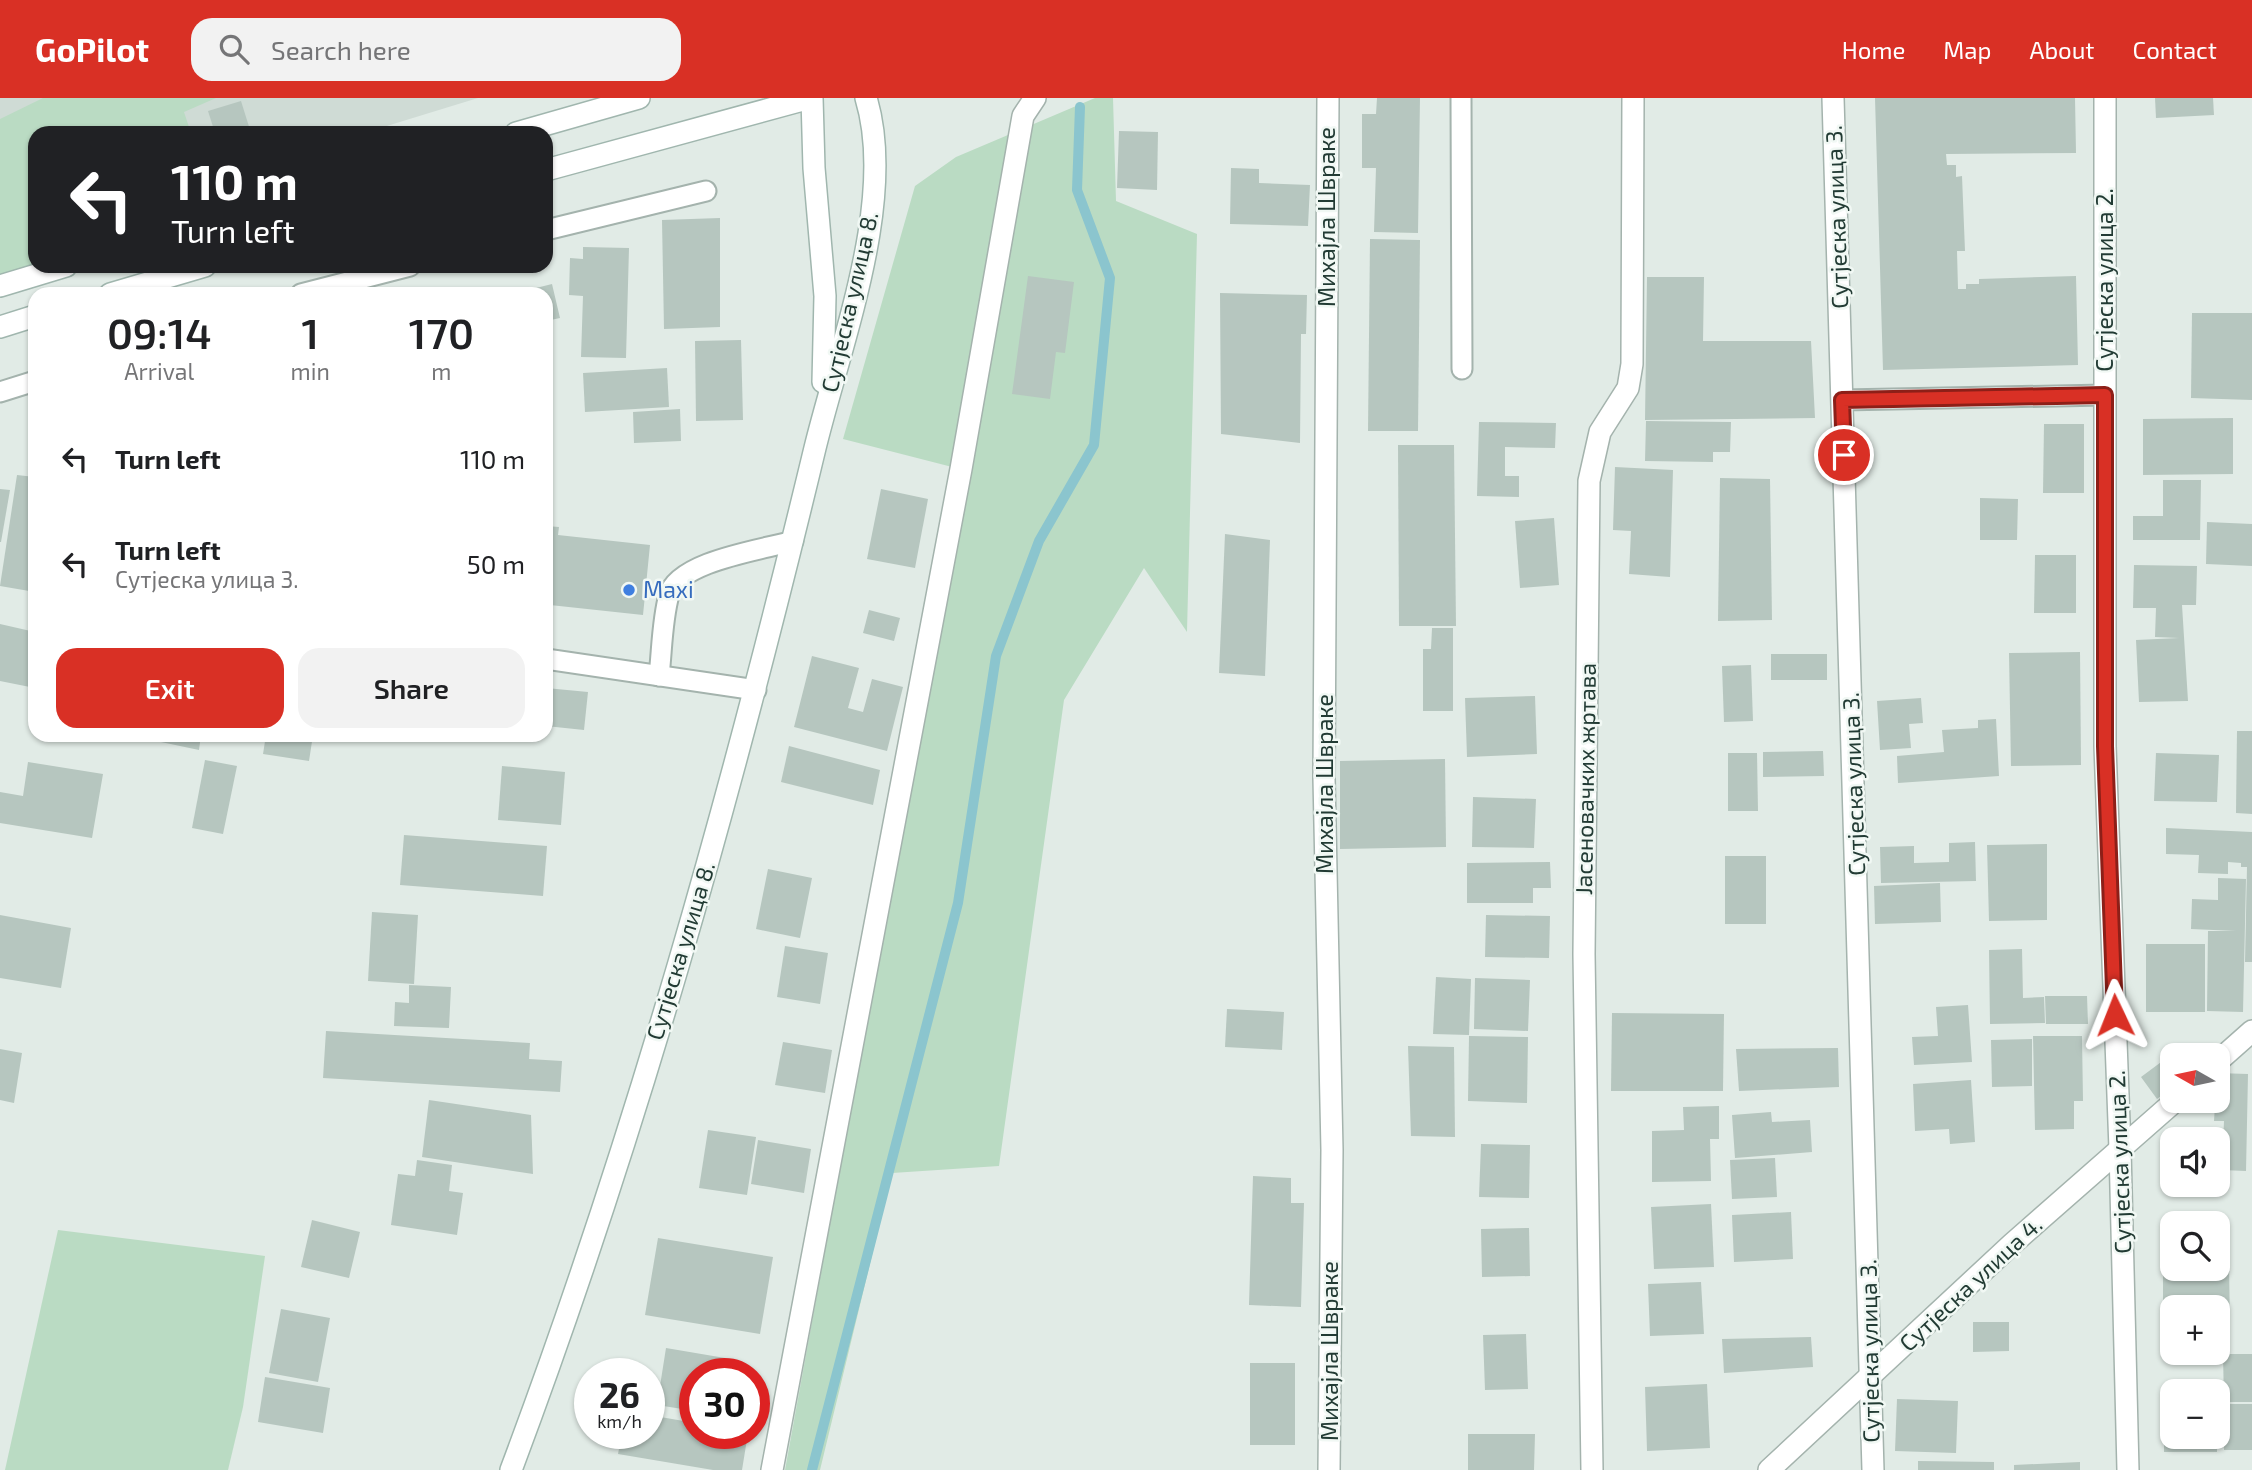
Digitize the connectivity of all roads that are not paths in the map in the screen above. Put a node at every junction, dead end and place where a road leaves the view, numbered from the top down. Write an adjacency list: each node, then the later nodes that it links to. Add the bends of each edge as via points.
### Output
1 (639, 98): 10 (street)
2 (811, 98): 11 (street); 27 (street, Сутјеска улица 8., via 825,296)
3 (866, 98): 27 (street, Сутјеска улица 8., via 877,152 873,211)
4 (1035, 98): 38 (street, via 1023,117)
5 (1328, 98): 39 (street, Михајла Швраке, via 1324,778 1332,1150)
6 (1461, 98): 22 (lane)
7 (1633, 98): 40 (street, Јасеновачких жртава, via 1632,364 1628,388 1600,432 1589,481 1584,954)
8 (1833, 98): 26 (street, Сутјеска улица 3.)
9 (2105, 98): 25 (street, Сутјеска улица 2.)
10 (541, 126)
11 (553, 168)
12 (706, 191): 13 (lane)
13 (553, 228)
14 (43, 273): 17 (street)
15 (181, 273): 18 (street)
16 (383, 273): 19 (lane)
17 (0, 286)
18 (134, 287)
19 (328, 287)
20 (28, 318): 21 (street)
21 (0, 327)
22 (1462, 369)
23 (28, 383): 24 (lane)
24 (0, 392)
25 (2105, 395): 26 (lane); 35 (street, Сутјеска улица 2., via 2105,746)
26 (1842, 400): 36 (street, Сутјеска улица 3.)
27 (821, 423): 28 (street, Сутјеска улица 8.)
28 (793, 541): 30 (lane, via 680,575 669,593); 31 (street, Сутјеска улица 8.)
29 (553, 660): 30 (lane)
30 (659, 676): 31 (lane)
31 (756, 690): 37 (street, Сутјеска улица 8., via 632,1114)
32 (2252, 1031): 33 (street)
33 (2230, 1050)
34 (2161, 1113): 35 (street, Сутјеска улица 4.)
35 (2120, 1149): 36 (street, Сутјеска улица 4.); 43 (street, Сутјеска улица 2.)
36 (1872, 1377): 41 (street, Сутјеска улица 4.); 42 (street, Сутјеска улица 3.)
37 (511, 1470)
38 (772, 1470)
39 (1329, 1470)
40 (1592, 1470)
41 (1769, 1470)
42 (1873, 1470)
43 (2128, 1470)

